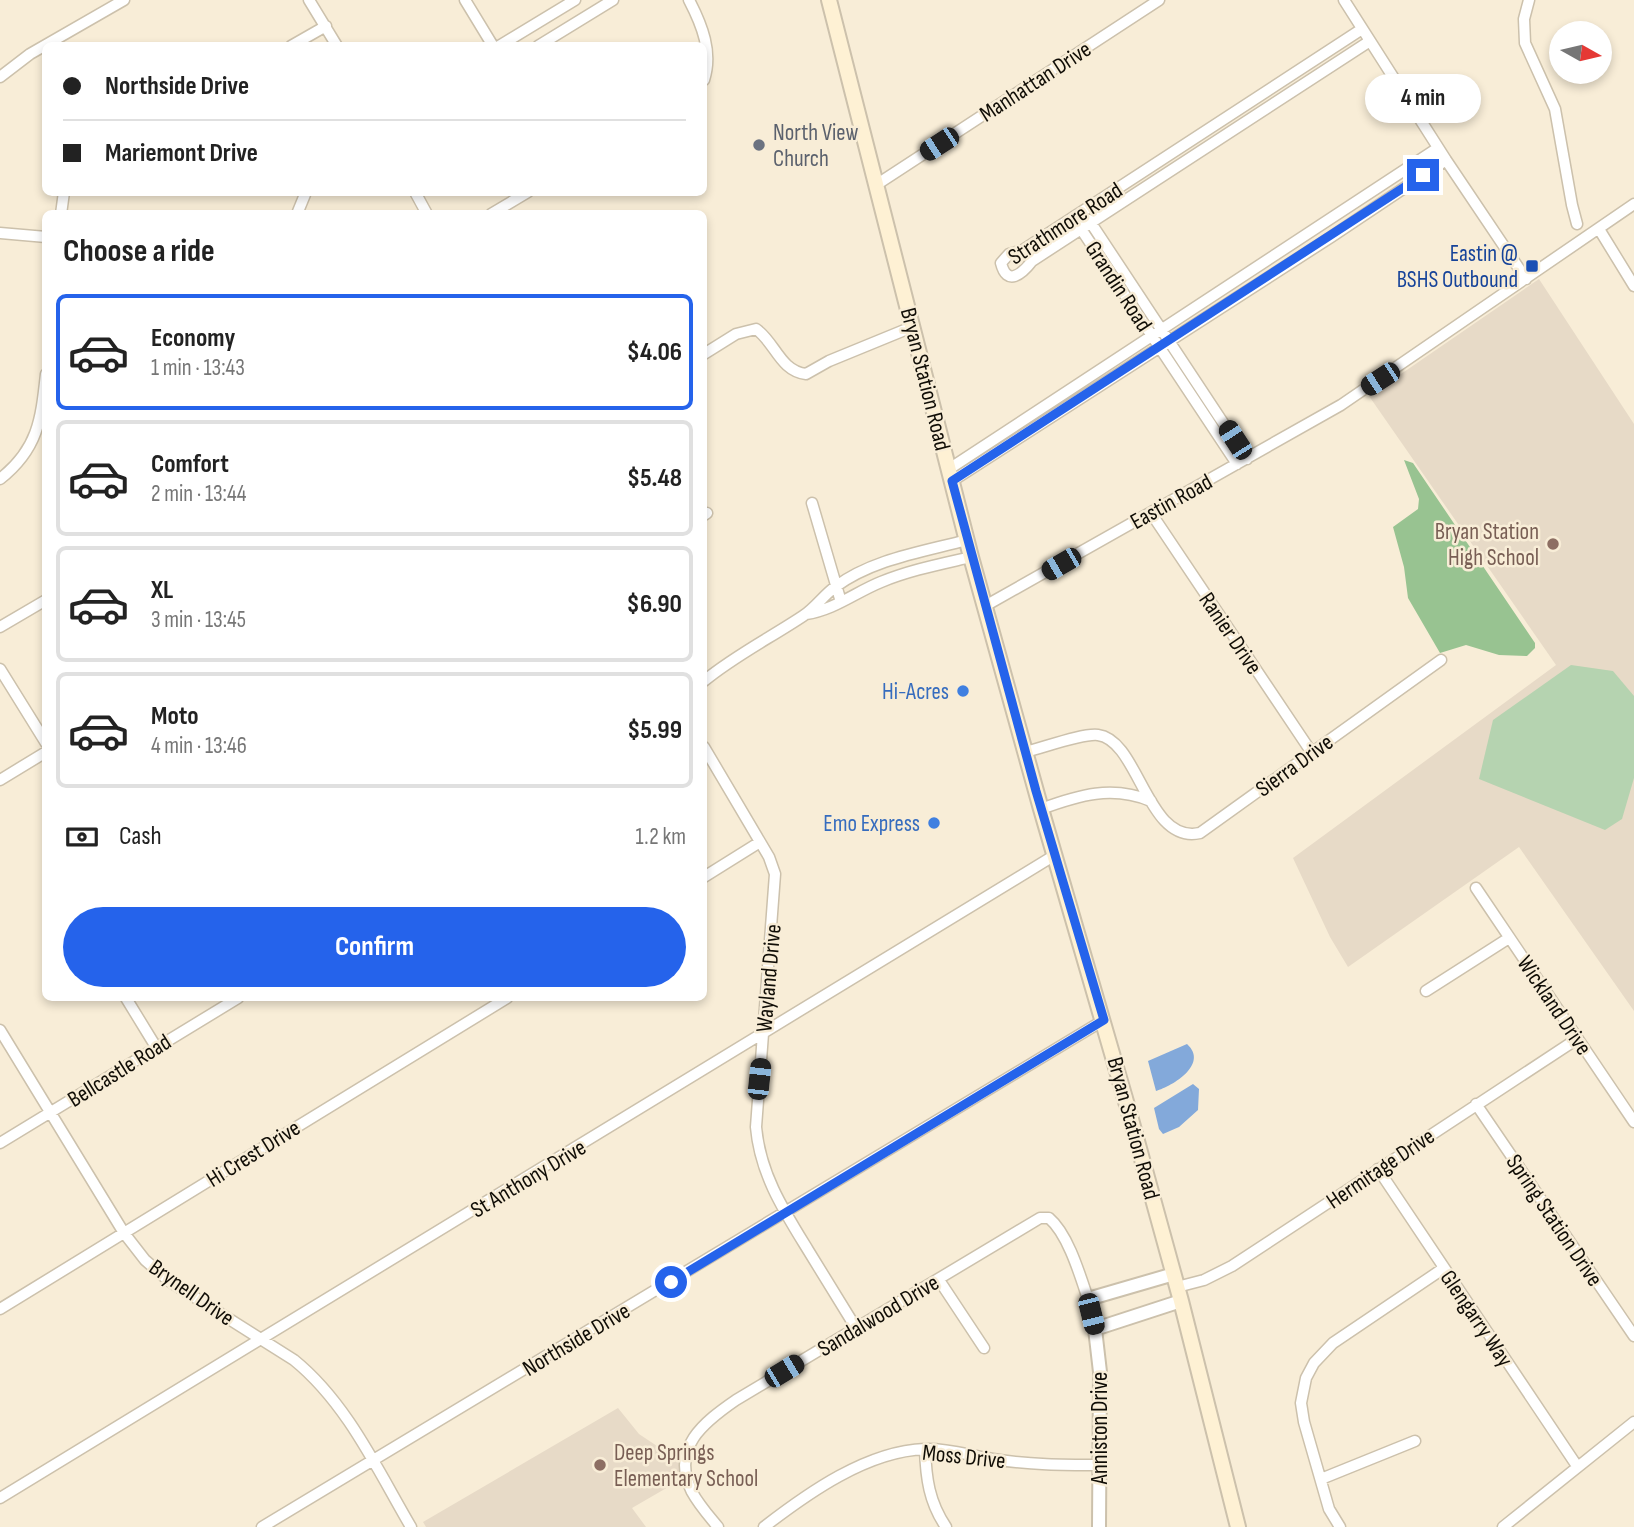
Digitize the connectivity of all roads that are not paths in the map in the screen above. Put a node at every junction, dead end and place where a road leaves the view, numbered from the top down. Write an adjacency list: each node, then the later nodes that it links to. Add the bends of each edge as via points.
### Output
1 (124, 0): 14 (street)
2 (309, 0): 11 (street)
3 (465, 0): 17 (street)
4 (575, 0): 18 (street)
5 (688, 0): 20 (street)
6 (829, 0): 27 (main road, Bryan Station Road)
7 (1159, 0): 27 (street, Manhattan Drive)
8 (1344, 0): 12 (street)
9 (1529, 0): 33 (street, via 1525,43 1555,109)
10 (606, 2): 19 (street)
11 (326, 26): 15 (street); 16 (street)
12 (1362, 29): 13 (street); 31 (street, Strathmore Road)
13 (1370, 41): 25 (street); 32 (street, Strathmore Road)
14 (51, 42)
15 (298, 42)
16 (335, 42)
17 (491, 42)
18 (506, 42)
19 (544, 42)
20 (705, 42)
21 (42, 47): 24 (street)
22 (707, 49): 23 (street)
23 (707, 67)
24 (0, 77)
25 (1438, 148): 26 (street); 34 (street)
26 (1446, 160): 39 (street); 40 (street)
27 (876, 185): 42 (main road, Bryan Station Road)
28 (521, 196): 30 (street)
29 (1634, 204): 36 (street, Eastin Road)
30 (498, 210)
31 (1080, 214): 32 (street, Grandin Road); 35 (street, Grandin Road); 35 (street, Strathmore Road, via 1009,254 1001,263 1003,270 1007,275 1021,273)
32 (1092, 222): 35 (street, Strathmore Road); 43 (street, Grandin Road)
33 (1577, 224)
34 (1323, 225): 39 (street); 43 (street)
35 (1081, 229): 44 (street, Grandin Road)
36 (1599, 229): 40 (street, Eastin Road); 41 (street)
37 (0, 233): 38 (street)
38 (42, 237)
39 (1331, 237): 45 (street)
40 (1526, 279): 49 (street, Eastin Road, via 1341,405)
41 (1634, 286)
42 (912, 327): 47 (street, via 806,374 788,367 756,329 736,334); 51 (main road, Bryan Station Road)
43 (1163, 329): 44 (street); 45 (street, Grandin Road)
44 (1152, 336): 46 (street, Grandin Road); 51 (street)
45 (1170, 340): 46 (street); 49 (street, Grandin Road)
46 (1159, 348): 50 (street, Grandin Road); 51 (street)
47 (707, 352)
48 (42, 408): 52 (street, via 34,440 16,466)
49 (1247, 459): 50 (street, Eastin Road)
50 (1237, 464): 54 (street, Eastin Road)
51 (950, 475): 55 (main road, Bryan Station Road)
52 (0, 479)
53 (811, 503): 57 (street)
54 (1151, 513): 60 (street, Eastin Road); 69 (street, Ranier Drive)
55 (967, 540): 56 (main road, Bryan Station Road); 57 (street, via 900,557)
56 (971, 556): 59 (street, via 894,577); 60 (main road, Bryan Station Road)
57 (836, 586): 59 (street); 61 (street)
58 (42, 602): 62 (street)
59 (841, 602): 61 (street)
60 (985, 606): 68 (main road, Bryan Station Road)
61 (806, 614): 65 (street)
62 (0, 627)
63 (1441, 660): 69 (street, Sierra Drive)
64 (0, 669): 66 (street)
65 (707, 679)
66 (42, 737)
67 (707, 752): 74 (street, Wayland Drive)
68 (1025, 752): 72 (street, Sierra Drive, via 1103,736 1115,745); 73 (main road, Bryan Station Road)
69 (1312, 753): 72 (street, Sierra Drive, via 1200,833 1179,833)
70 (42, 754): 71 (street)
71 (0, 780)
72 (1151, 801): 73 (street, via 1120,792 1099,792)
73 (1041, 809): 75 (main road, Bryan Station Road)
74 (760, 842): 76 (street); 85 (street, Wayland Drive, via 775,882)
75 (1055, 855): 83 (main road, Bryan Station Road); 85 (street, St Anthony Drive)
76 (707, 875)
77 (1476, 888): 78 (street, Wickland Drive)
78 (1509, 938): 79 (street); 86 (street, Wickland Drive)
79 (1426, 990)
80 (128, 1001): 87 (street)
81 (233, 1001): 87 (street, Bellcastle Road)
82 (502, 1001): 95 (street, Hi Crest Drive)
83 (1104, 1020): 93 (street, Northside Drive); 98 (main road, Bryan Station Road)
84 (0, 1030): 89 (street, Brynell Drive)
85 (763, 1035): 93 (street, Wayland Drive, via 757,1142 764,1169); 105 (street, St Anthony Drive)
86 (1577, 1039): 88 (street, Hermitage Drive); 90 (street, Wickland Drive)
87 (156, 1047): 89 (street, Bellcastle Road)
88 (1476, 1104): 92 (street, Hermitage Drive); 104 (street, Spring Station Drive)
89 (51, 1112): 91 (street, Bellcastle Road); 95 (street, Brynell Drive)
90 (1634, 1122)
91 (0, 1143)
92 (1378, 1169): 96 (street, Glengarry Way); 98 (street, Hermitage Drive, via 1232,1266 1204,1280)
93 (786, 1214): 102 (street, Wayland Drive); 110 (street, Northside Drive)
94 (1049, 1218): 97 (street, Sandalwood Drive, via 1040,1218); 99 (street, Anniston Drive, via 1059,1229)
95 (124, 1233): 101 (street, Hi Crest Drive); 105 (street, Brynell Drive, via 169,1281)
96 (1444, 1269): 112 (street, Glengarry Way); 113 (street, via 1333,1343 1310,1370 1301,1403)
97 (939, 1280): 102 (street, Sandalwood Drive); 106 (street)
98 (1175, 1280): 99 (street); 100 (main road, Bryan Station Road)
99 (1088, 1299): 103 (street, Anniston Drive)
100 (1181, 1301): 103 (street); 121 (main road, Bryan Station Road)
101 (0, 1309)
102 (856, 1328): 117 (street, Sandalwood Drive, via 736,1400 698,1430 687,1454 688,1480)
103 (1095, 1329): 111 (street, Anniston Drive)
104 (1634, 1336)
105 (261, 1340): 110 (street, Brynell Drive, via 325,1387); 114 (street, St Anthony Drive)
106 (984, 1348)
107 (1634, 1422): 112 (street)
108 (1415, 1441): 113 (street)
109 (925, 1449): 111 (street, Moss Drive, via 1025,1464); 118 (street, Moss Drive, via 880,1459 833,1480); 119 (street, via 929,1493)
110 (372, 1461): 115 (street, Northside Drive); 116 (street, Brynell Drive)
111 (1100, 1465): 120 (street, Anniston Drive)
112 (1577, 1466): 123 (street)
113 (1321, 1479): 122 (street, via 1329,1509)
114 (0, 1499)
115 (262, 1527)
116 (411, 1527)
117 (718, 1527)
118 (764, 1527)
119 (946, 1527)
120 (1099, 1527)
121 (1238, 1527)
122 (1340, 1527)
123 (1503, 1527)

